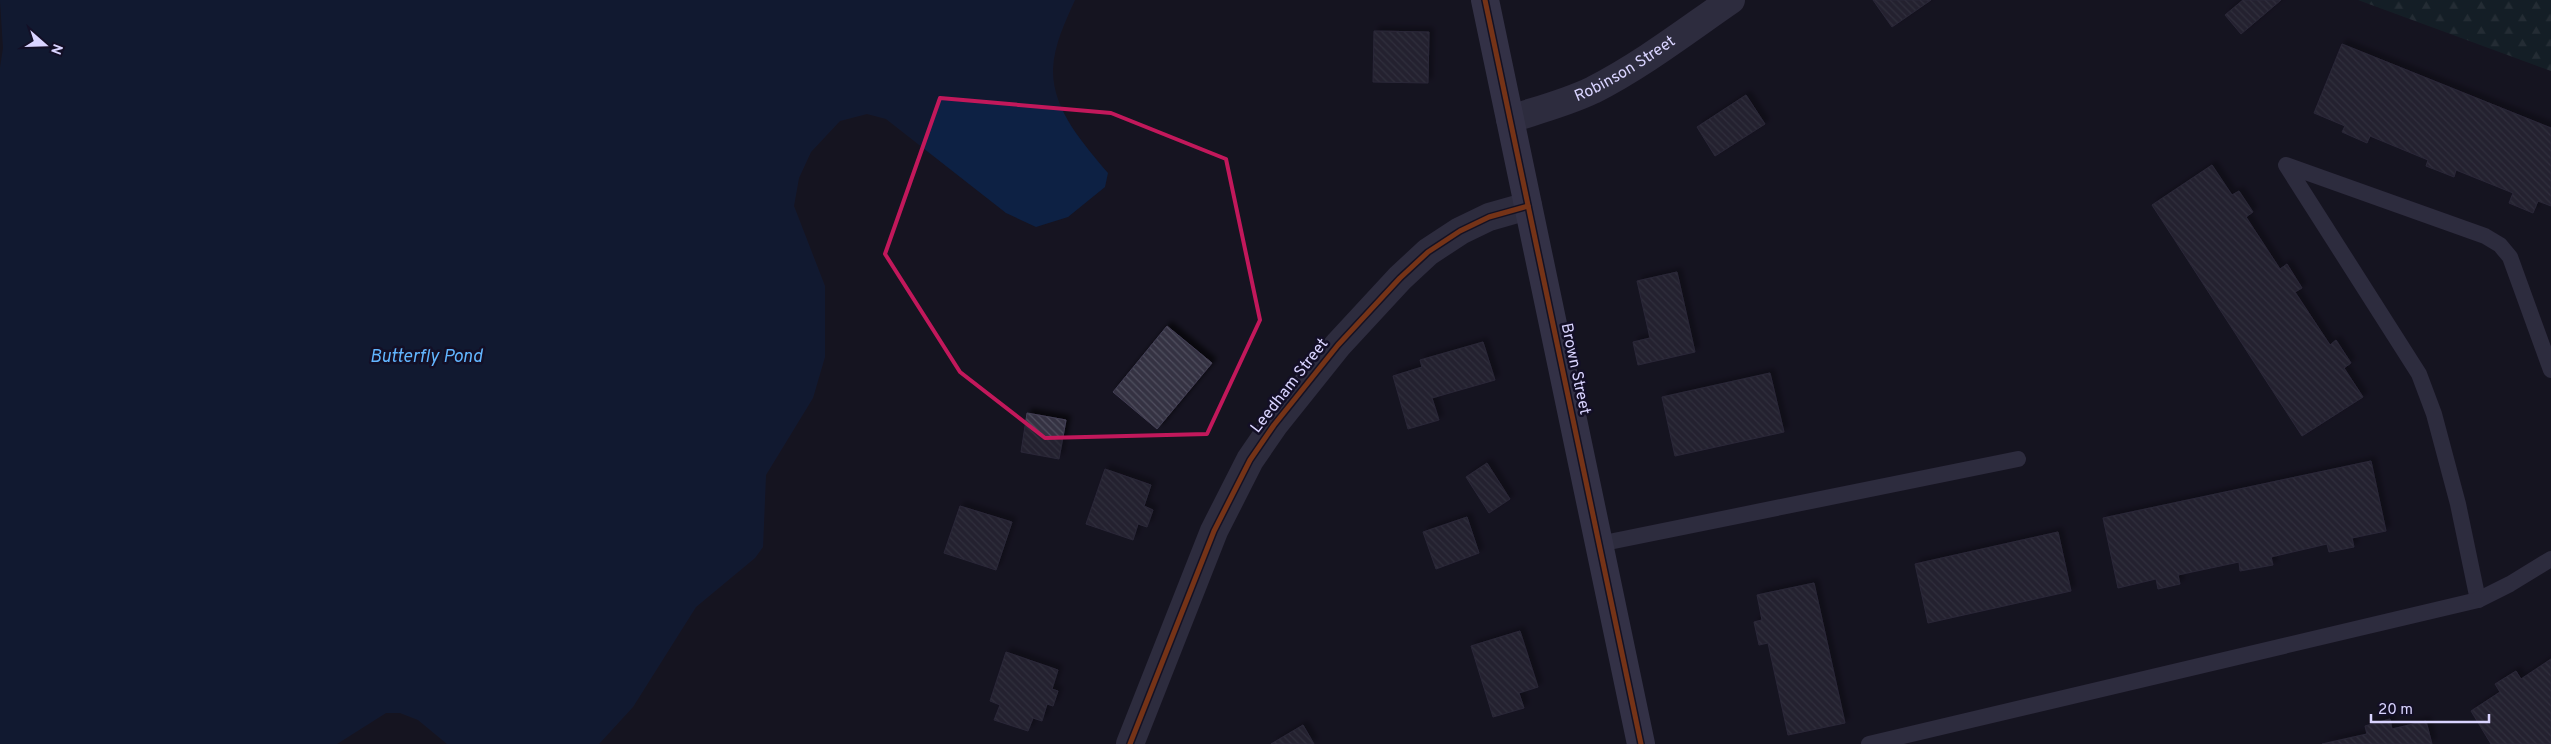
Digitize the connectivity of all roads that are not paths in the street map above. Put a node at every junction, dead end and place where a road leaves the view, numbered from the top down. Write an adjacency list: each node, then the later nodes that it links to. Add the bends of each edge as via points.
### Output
1 (1485, 0): 3 (street, Brown Street)
2 (1731, 0): 3 (street, Robinson Street, via 1629,70 1592,90)
3 (1510, 119): 4 (street, Brown Street)
4 (1528, 206): 7 (street, Brown Street); 10 (street, Leedham Street, via 1489,217 1428,252 1338,345 1274,425 1250,460 1214,531)
5 (2551, 370): 9 (lane, via 2510,257 2500,245 2485,236 2286,165 2419,374 2434,414 2458,504)
6 (2018, 459): 7 (lane)
7 (1599, 544): 11 (street, Brown Street)
8 (2551, 559): 9 (lane)
9 (2478, 600): 12 (lane)
10 (1130, 744)
11 (1641, 744)
12 (1869, 744)

